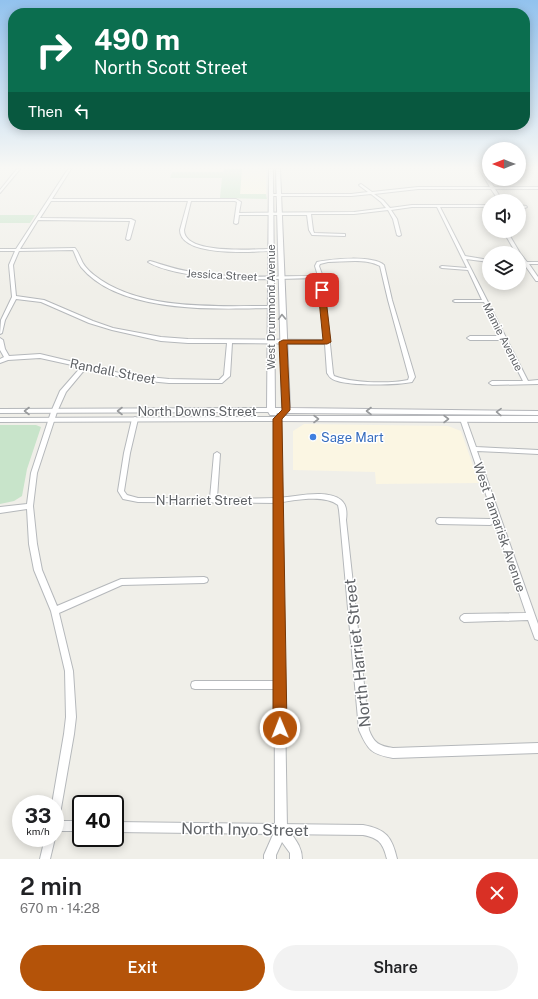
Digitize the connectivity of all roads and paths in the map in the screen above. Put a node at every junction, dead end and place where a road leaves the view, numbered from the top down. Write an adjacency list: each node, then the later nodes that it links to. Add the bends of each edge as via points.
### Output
1 (44, 209): 12 (street)
2 (188, 209): 19 (street, via 182,231 184,238 194,245 211,249)
3 (238, 209): 8 (street)
4 (271, 209): 9 (main road, West Drummond Avenue)
5 (280, 209): 10 (main road)
6 (389, 209): 11 (street); 15 (street, via 395,219)
7 (440, 209): 20 (street, Mamie Avenue)
8 (238, 214): 9 (street); 13 (street)
9 (271, 214): 10 (street); 19 (main road, West Drummond Avenue)
10 (280, 214): 11 (street); 28 (main road, West Drummond Avenue)
11 (309, 214): 14 (street, via 313,234)
12 (37, 219): 16 (street, via 129,220 133,221 133,225); 18 (street)
13 (236, 223)
14 (344, 235)
15 (399, 235)
16 (128, 239)
17 (0, 250): 18 (street)
18 (17, 250): 31 (street, via 11,265); 34 (street, via 75,250 79,262 95,277 138,297 186,306)
19 (270, 250): 27 (main road, West Drummond Avenue)
20 (464, 258): 21 (street); 26 (street, Mamie Avenue)
21 (482, 260)
22 (150, 262): 27 (street, Jessica Street, via 192,274 218,277)
23 (527, 263): 24 (street); 30 (street)
24 (538, 263)
25 (442, 267): 26 (street)
26 (469, 269): 33 (street, Mamie Avenue)
27 (271, 277): 28 (street, Jessica Street); 34 (main road, West Drummond Avenue)
28 (281, 277): 29 (street, Jessica Street); 41 (main road, West Drummond Avenue, one-way to 28)
29 (321, 277): 42 (street); 42 (street, via 318,263 328,261 376,262 382,265 412,379 405,383 344,382 334,379 330,373)
30 (538, 280)
31 (14, 297): 35 (street); 39 (street, via 42,301 91,322 136,334 188,341)
32 (455, 301): 33 (street)
33 (484, 301): 37 (street, Mamie Avenue)
34 (271, 307): 40 (main road, West Drummond Avenue)
35 (0, 333)
36 (470, 338): 37 (street)
37 (503, 338): 47 (street, Mamie Avenue)
38 (0, 340): 43 (street)
39 (230, 342): 40 (street); 45 (street, Randall Street, via 226,378 220,382 128,377)
40 (271, 342): 41 (street); 49 (main road, West Drummond Avenue)
41 (283, 342): 42 (street); 50 (main road, West Drummond Avenue)
42 (327, 342)
43 (7, 358): 44 (street, Randall Street); 45 (street, Randall Street, via 47,357)
44 (0, 361)
45 (84, 367): 53 (street, via 63,391)
46 (492, 382): 47 (street)
47 (526, 382): 48 (street)
48 (538, 382)
49 (271, 410): 50 (main road, North Downs Street); 53 (street, North Downs Street, one-way to 53); 55 (main road)
50 (286, 410): 52 (main road, North Downs Street, one-way to 50); 55 (main road)
51 (0, 411): 53 (street, North Downs Street, one-way to 51)
52 (538, 412)
53 (52, 416): 54 (street, North Downs Street); 57 (street, North Downs Street); 64 (street, via 34,473)
54 (135, 419): 55 (street, North Downs Street); 62 (street, N Harriet Street, via 121,491 125,497)
55 (277, 419): 56 (main road, North Downs Street, one-way to 56); 63 (street)
56 (463, 419): 58 (main road, North Downs Street); 59 (street, West Tamarisk Avenue)
57 (0, 420)
58 (538, 420)
59 (473, 449): 60 (street); 66 (street, West Tamarisk Avenue)
60 (538, 452)
61 (217, 454): 62 (street)
62 (213, 500): 63 (street, N Harriet Street)
63 (277, 501): 74 (street); 75 (street, North Harriet Street, via 294,497 330,498 339,502 343,509 364,730 369,744 379,751 393,753)
64 (30, 506): 65 (street); 69 (street, via 38,570)
65 (0, 510)
66 (497, 520): 67 (street); 70 (street, West Tamarisk Avenue)
67 (439, 521)
68 (204, 580): 69 (street, via 121,582)
69 (55, 611): 76 (street, via 69,671 71,717)
70 (531, 616): 71 (street); 72 (street, West Tamarisk Avenue)
71 (464, 618)
72 (538, 636)
73 (194, 685): 74 (street)
74 (279, 685): 78 (street)
75 (538, 748)
76 (58, 795)
77 (124, 827): 78 (street, North Inyo Street)
78 (281, 830): 81 (street); 82 (street, via 296,851); 83 (street, North Inyo Street, via 375,832 388,844)
79 (48, 847): 80 (street)
80 (45, 859)
81 (270, 859)
82 (296, 859)
83 (392, 859)

